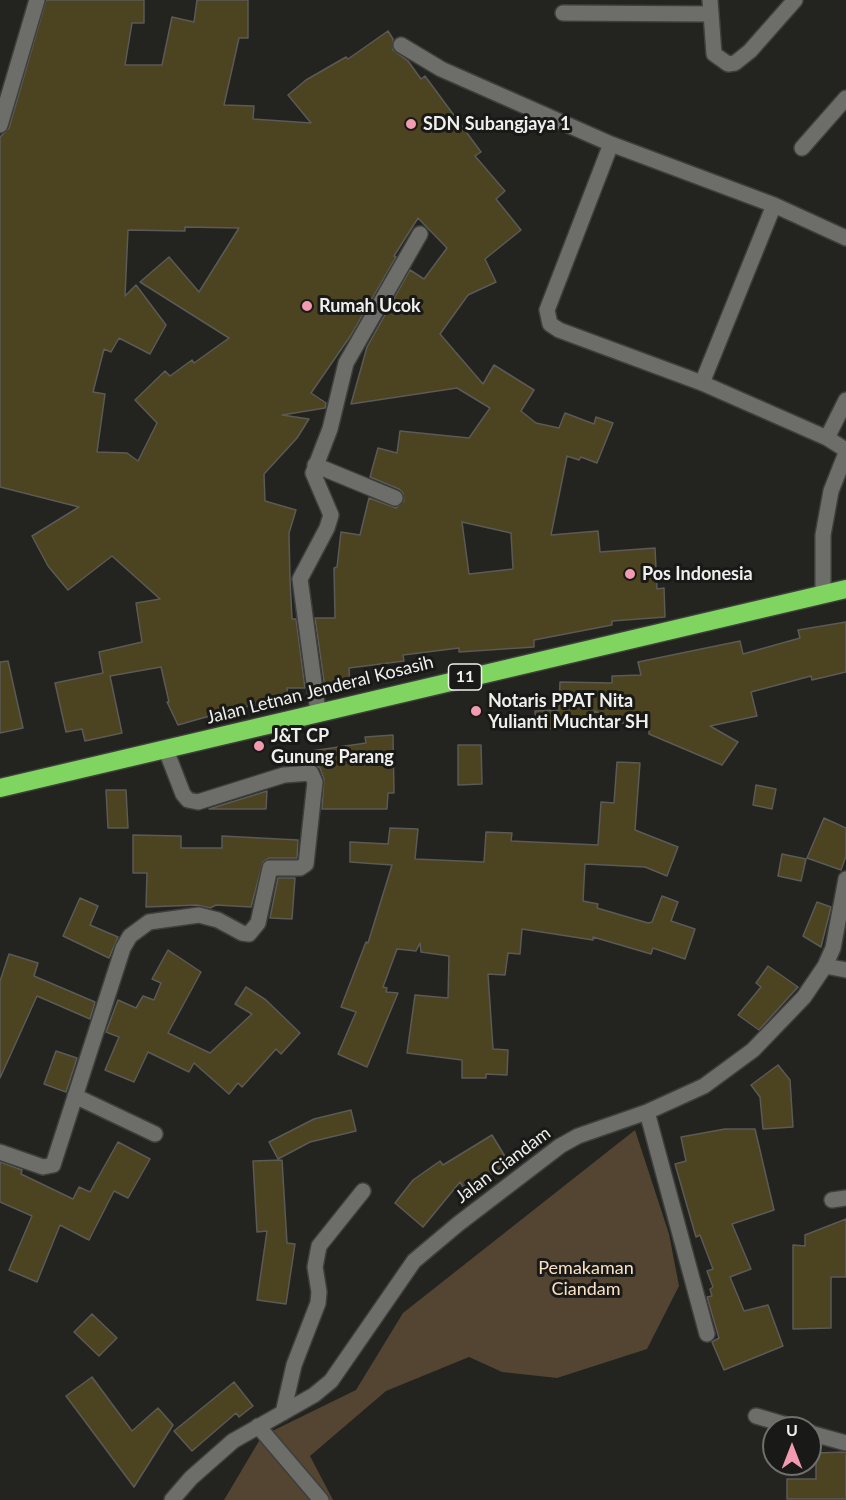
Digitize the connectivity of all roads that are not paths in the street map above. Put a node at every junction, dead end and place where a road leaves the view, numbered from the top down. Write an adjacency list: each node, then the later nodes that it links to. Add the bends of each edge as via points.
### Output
1 (37, 0): 7 (street)
2 (795, 0): 3 (street, via 750,51 728,64 714,54)
3 (710, 7): 4 (street)
4 (563, 13)
5 (401, 45): 8 (street, via 441,69)
6 (846, 98): 9 (street)
7 (0, 125)
8 (611, 144): 10 (street); 13 (street, via 547,317 559,330)
9 (801, 148)
10 (774, 205): 12 (street); 13 (street)
11 (420, 234): 17 (street, via 346,363 330,429)
12 (846, 238)
13 (702, 383): 15 (street)
14 (846, 400): 15 (street)
15 (827, 438): 16 (street)
16 (846, 451): 20 (street, via 831,491 823,535)
17 (315, 465): 18 (street); 21 (street, via 314,479 331,515 303,572 300,587)
18 (395, 498)
19 (846, 589): 20 (highway, Jalan Letnan Jenderal Kosasih / 11)
20 (823, 595): 21 (highway, Jalan Letnan Jenderal Kosasih / 11)
21 (318, 712): 22 (highway, Jalan Letnan Jenderal Kosasih / 11)
22 (166, 750): 23 (highway, Jalan Letnan Jenderal Kosasih / 11); 27 (street, via 183,794 198,802 284,775 310,773 315,782 306,864 300,868 270,868 258,923 249,934 199,915 148,922 130,936)
23 (0, 788)
24 (846, 879): 25 (street, Jalan Ciandam, via 833,948)
25 (825, 966): 26 (street); 28 (street, Jalan Ciandam, via 804,996 735,1066 704,1086)
26 (846, 970)
27 (75, 1096): 29 (street); 30 (street, via 50,1167)
28 (647, 1112): 32 (street); 33 (street, Jalan Ciandam, via 560,1146 431,1245 414,1262 331,1381)
29 (155, 1134)
30 (0, 1152)
31 (363, 1191): 33 (street, via 319,1246 315,1267 318,1303 294,1365)
32 (707, 1334)
33 (283, 1413): 36 (street, Jalan Ciandam)
34 (756, 1416): 35 (street)
35 (762, 1418)
36 (258, 1426): 39 (street, Jalan Ciandam, via 211,1458); 40 (street)
37 (822, 1436): 38 (street)
38 (846, 1443)
39 (172, 1500)
40 (321, 1500)

